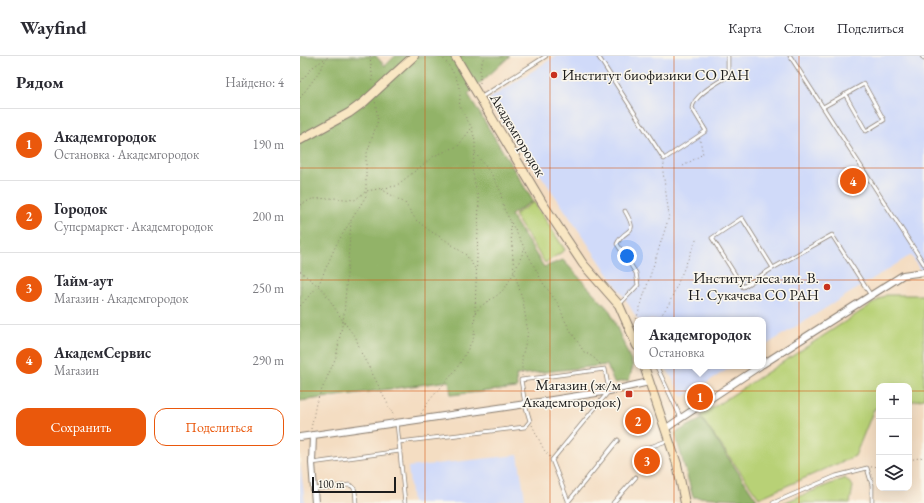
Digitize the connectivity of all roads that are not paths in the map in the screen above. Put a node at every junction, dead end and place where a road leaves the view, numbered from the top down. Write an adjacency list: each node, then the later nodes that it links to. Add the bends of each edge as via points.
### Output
1 (414, 56): 12 (street, via 349,113)
2 (455, 56): 10 (street, Академгородок)
3 (546, 56): 10 (lane)
4 (598, 56): 5 (lane, via 664,159 706,131 692,108 693,103 728,76)
5 (728, 56)
6 (790, 56): 11 (lane)
7 (922, 56): 8 (lane)
8 (924, 59)
9 (845, 94): 9 (lane, via 864,84 884,120 866,131); 11 (lane)
10 (480, 98): 19 (street, Академгородок, via 582,264)
11 (823, 107): 14 (lane)
12 (300, 140)
13 (625, 211): 19 (lane, via 632,227 617,244 636,273 638,285)
14 (923, 259): 15 (lane)
15 (924, 264)
16 (773, 268): 16 (lane, via 744,287 712,238 742,218); 18 (lane, via 832,235)
17 (924, 272): 18 (street, via 903,274)
18 (870, 294): 21 (street)
19 (620, 305): 20 (street, Академгородок)
20 (634, 338)
21 (766, 362)
22 (645, 369): 25 (street)
23 (658, 369): 28 (lane)
24 (755, 369): 28 (street)
25 (648, 382): 26 (street); 30 (street)
26 (610, 391): 27 (street); 27 (lane, via 605,369 522,380); 41 (lane, via 552,460)
27 (525, 404): 29 (street); 35 (lane, via 530,421 525,427)
28 (681, 418): 30 (street)
29 (397, 423): 31 (street); 35 (lane)
30 (665, 429): 34 (street)
31 (311, 436): 32 (street); 38 (street)
32 (300, 437)
33 (618, 440): 41 (lane)
34 (669, 440): 36 (lane); 46 (street)
35 (399, 442): 37 (lane)
36 (642, 450)
37 (400, 452): 38 (lane); 44 (lane)
38 (312, 463): 40 (street)
39 (636, 477): 45 (lane)
40 (314, 489): 42 (street); 43 (lane, via 353,486)
41 (569, 502)
42 (315, 503)
43 (356, 503)
44 (405, 503)
45 (613, 503)
46 (685, 503)
47 (773, 503): 48 (lane, via 836,476 867,468 872,485)
48 (872, 503)

